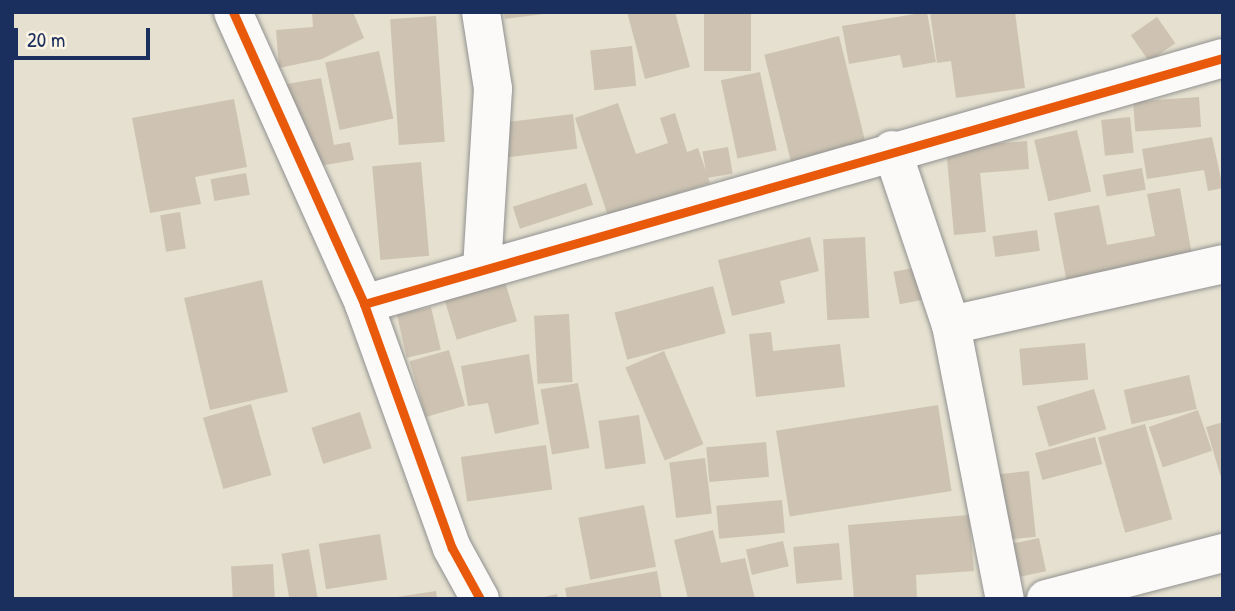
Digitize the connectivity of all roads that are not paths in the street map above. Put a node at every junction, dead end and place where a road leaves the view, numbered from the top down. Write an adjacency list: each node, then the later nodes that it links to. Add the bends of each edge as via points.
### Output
1 (233, 12): 7 (street)
2 (481, 12): 6 (street, via 493,89)
3 (1223, 58): 4 (street)
4 (892, 150): 6 (street); 8 (street)
5 (1223, 264): 8 (street)
6 (482, 267): 7 (street)
7 (364, 304): 10 (street, via 452,548)
8 (951, 325): 11 (street)
9 (1223, 553): 12 (street)
10 (480, 599)
11 (1005, 599)
12 (1046, 599)

